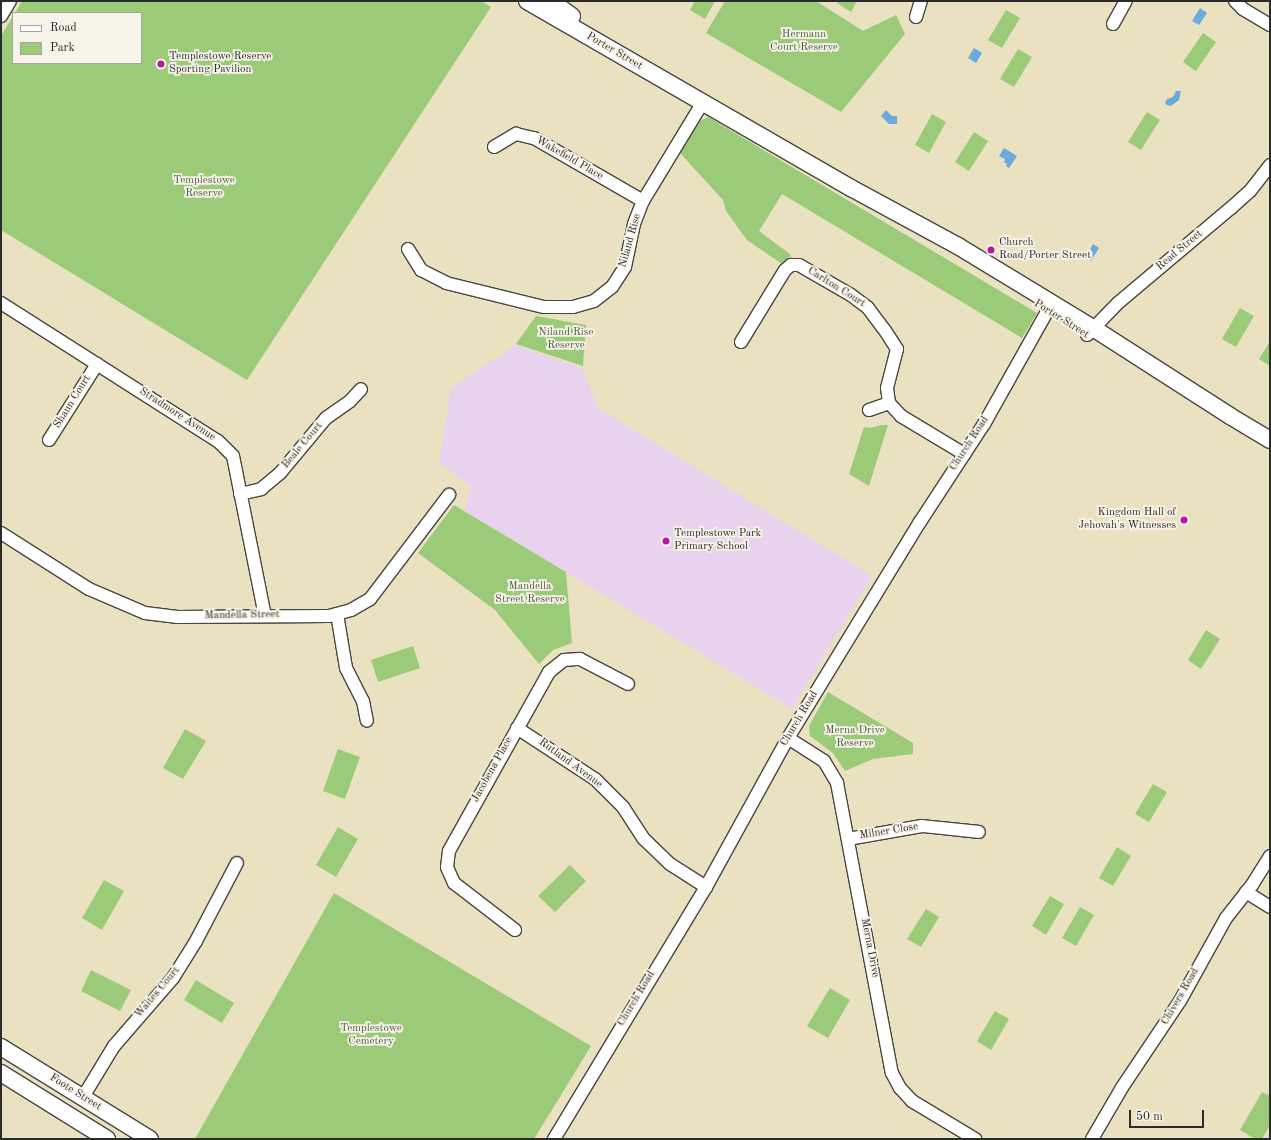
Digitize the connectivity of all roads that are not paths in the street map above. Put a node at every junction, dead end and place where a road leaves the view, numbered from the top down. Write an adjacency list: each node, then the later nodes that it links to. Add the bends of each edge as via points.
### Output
1 (10, 1): 7 (street)
2 (527, 1): 11 (main road, Porter Street)
3 (551, 1): 11 (main road, Porter Street)
4 (921, 1): 8 (street)
5 (1126, 1): 9 (street)
6 (1235, 1): 10 (street, via 1243,9)
7 (1, 16)
8 (916, 16)
9 (1113, 24)
10 (1270, 25)
11 (703, 102): 14 (street, Niland Rise); 17 (main road, Porter Street, via 853,188)
12 (494, 147): 14 (street, Wakefield Place, via 516,134 534,138)
13 (1270, 165): 18 (street, Read Street, via 1250,191 1118,303)
14 (643, 201): 15 (street, Niland Rise, via 634,224 625,267 612,287 594,302 573,307 544,307 446,283 421,270)
15 (408, 249)
16 (1, 303): 20 (street, Stradmore Avenue)
17 (1050, 307): 18 (main road, Porter Street); 27 (street, Church Road, via 984,424)
18 (1090, 331): 25 (main road, Porter Street); 26 (main road, Porter Street)
19 (741, 342): 22 (street, Carlton Court, via 785,270 791,265 799,265 851,295 868,308 884,329 896,349 887,388)
20 (97, 364): 24 (street, Shaun Court); 28 (street, Stradmore Avenue, via 218,441 233,456)
21 (360, 389): 28 (street, Beale Court, via 350,401 326,418 282,472 261,489)
22 (889, 403): 23 (street); 27 (street, via 901,416)
23 (869, 410)
24 (49, 440)
25 (1270, 440)
26 (1270, 450)
27 (964, 454): 36 (street, Church Road)
28 (240, 494): 32 (street, Stradmore Avenue)
29 (449, 495): 31 (street, Mandella Street, via 370,599 352,610)
30 (1, 533): 32 (street, Mandella Street, via 89,589 145,613 178,617)
31 (338, 614): 32 (street, Mandella Street); 34 (street, via 346,668 363,701)
32 (265, 616)
33 (628, 684): 35 (street, Jacobena Place, via 580,659 564,660 549,672)
34 (367, 721)
35 (517, 728): 41 (street, Rutland Avenue, via 595,779 623,806 644,839 670,864); 44 (street, Jacobena Place, via 449,851 447,867 454,883)
36 (788, 738): 38 (street, Merna Drive, via 824,761 837,783); 41 (street, Church Road)
37 (979, 832): 38 (street, Milner Close, via 922,826)
38 (848, 839): 51 (street, Merna Drive, via 892,1073 900,1088 912,1101)
39 (1270, 856): 42 (street, Chivers Road)
40 (237, 863): 47 (street, Waites Court, via 196,941 173,978 114,1046)
41 (706, 887): 50 (street, Church Road)
42 (1246, 892): 43 (street); 52 (street, Chivers Road, via 1226,918 1180,1001 1123,1086)
43 (1270, 907)
44 (515, 930)
45 (1, 1047): 47 (main road, Foote Street)
46 (1, 1073): 48 (main road, Foote Street)
47 (83, 1097): 49 (main road, Foote Street)
48 (107, 1139)
49 (150, 1139)
50 (554, 1139)
51 (975, 1139)
52 (1092, 1139)

